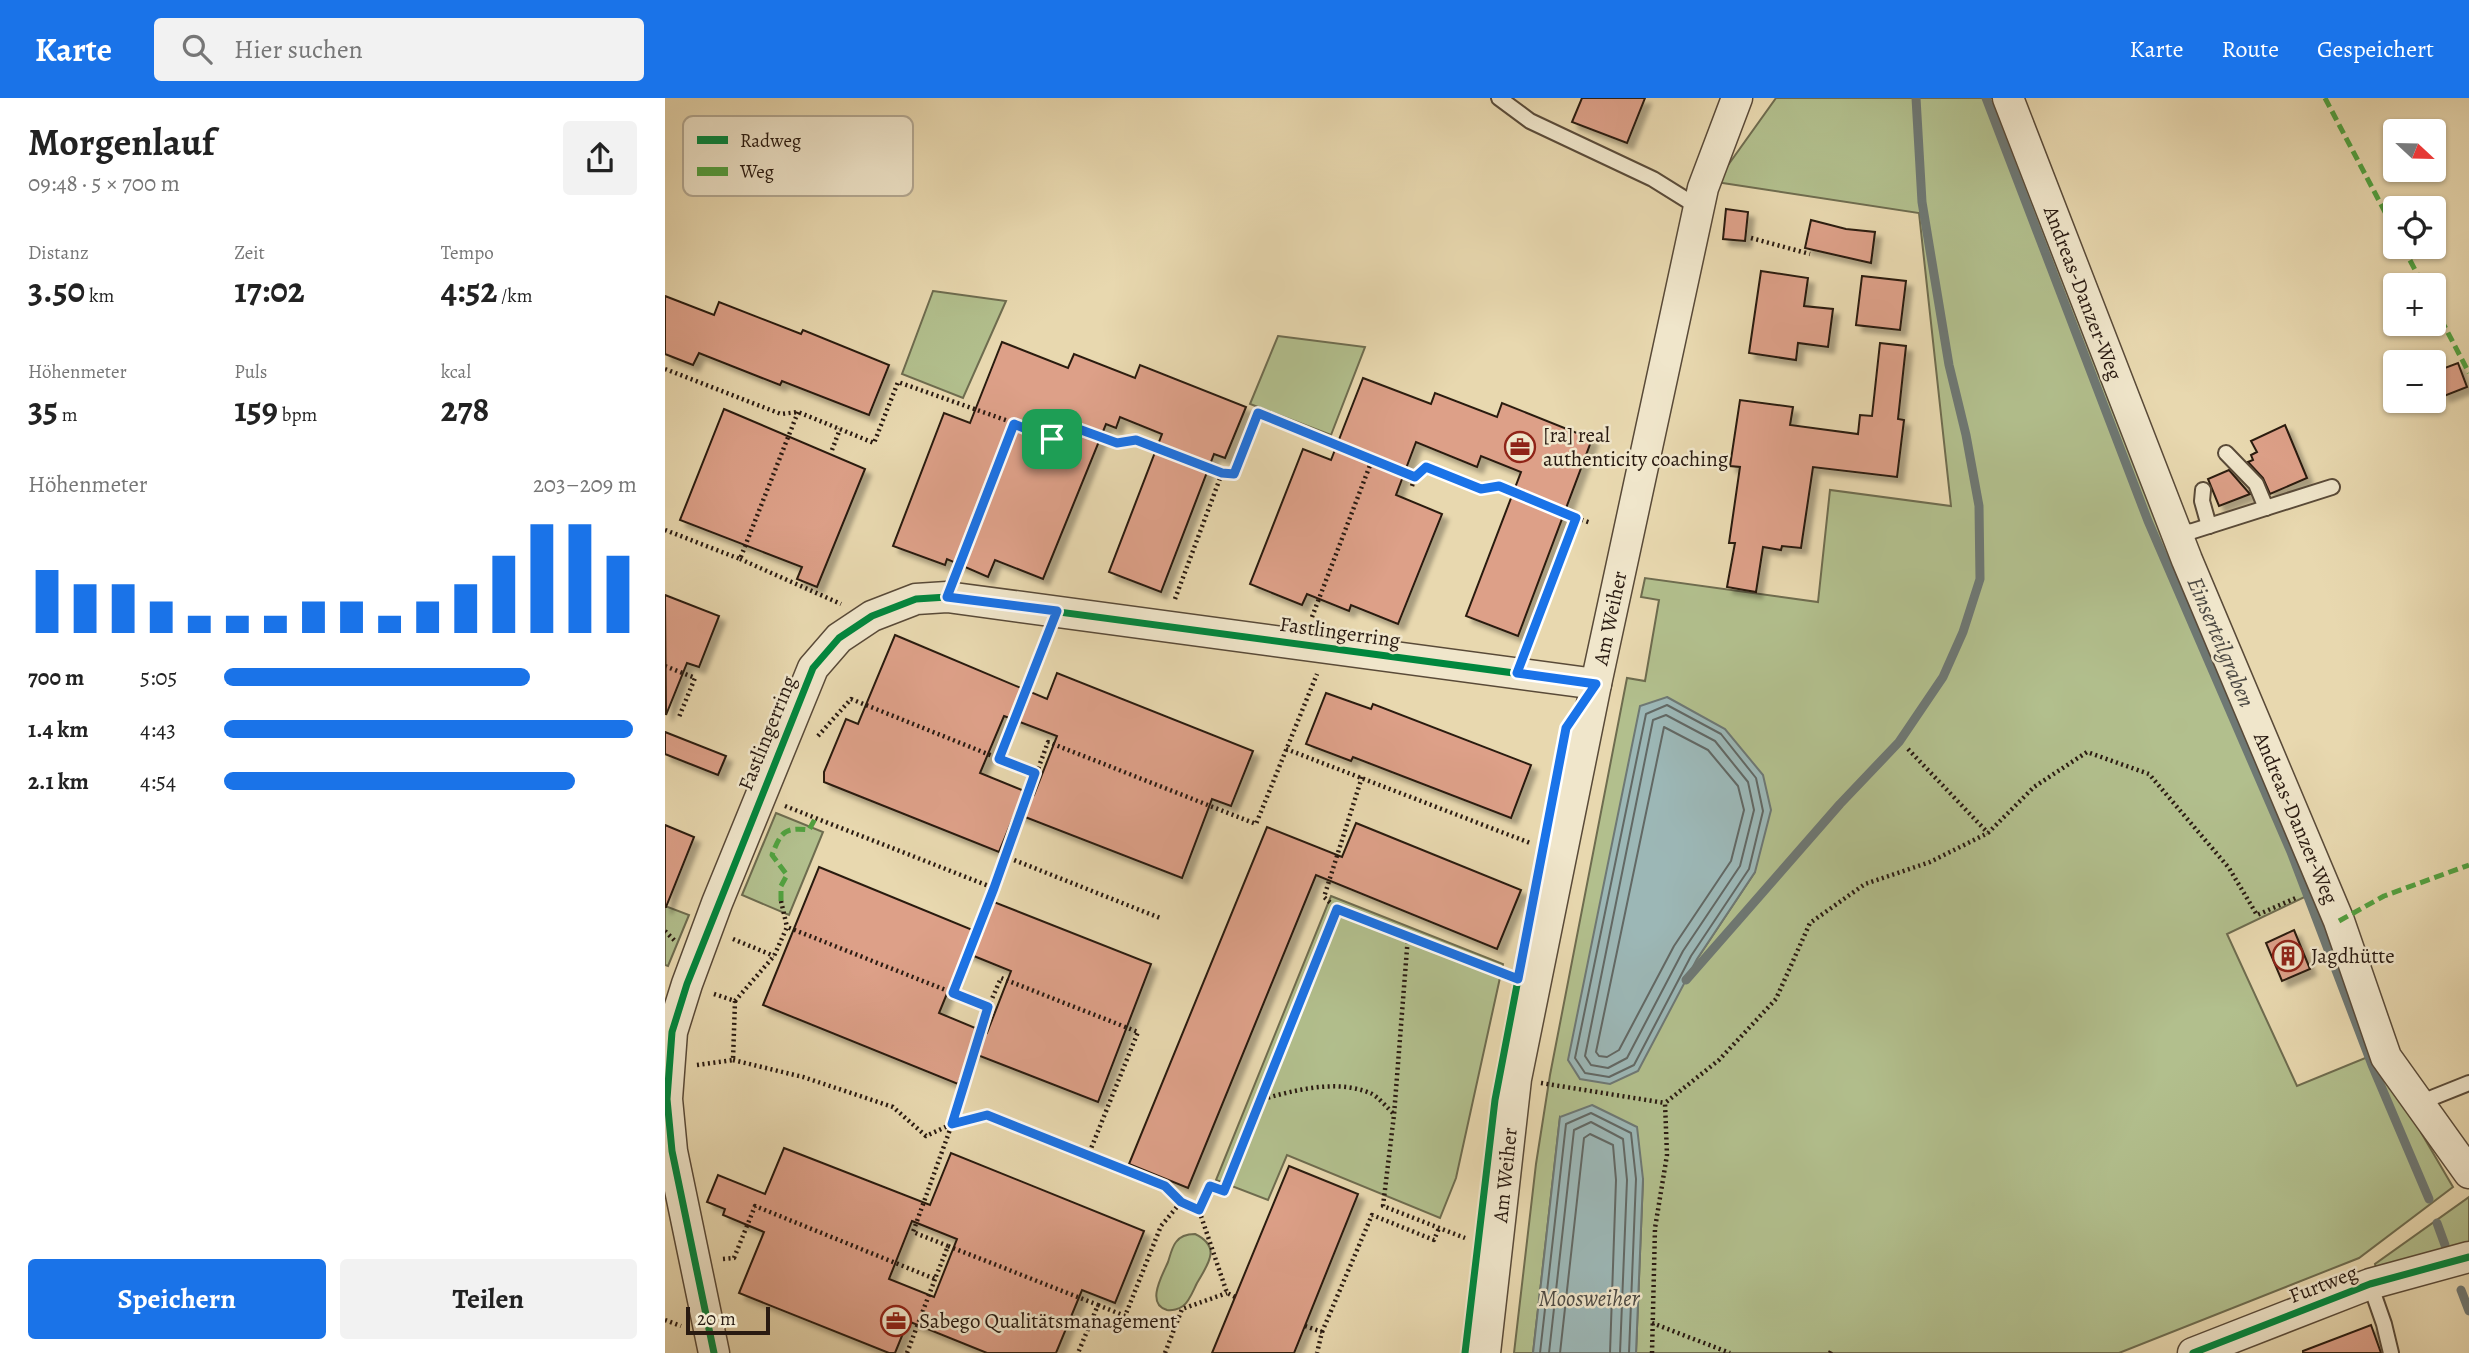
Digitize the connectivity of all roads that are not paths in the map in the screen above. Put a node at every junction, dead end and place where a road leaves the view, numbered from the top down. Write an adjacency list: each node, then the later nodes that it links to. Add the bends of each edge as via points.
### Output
1 (1737, 98): 4 (street, Am Weiher)
2 (2008, 98): 10 (street, Andreas-Danzer-Weg)
3 (1501, 99): 4 (lane, via 1529,121 1653,179)
4 (1698, 207): 11 (street, Am Weiher)
5 (2226, 453): 8 (lane, via 2256,484)
6 (2332, 487): 8 (lane)
7 (2203, 490): 9 (lane)
8 (2266, 508): 9 (lane)
9 (2209, 526): 10 (lane)
10 (2176, 533): 13 (street, Andreas-Danzer-Weg, via 2339,921 2386,1057)
11 (1596, 684): 14 (street, Fastlingerring, via 947,597 916,599 872,616 839,638 813,668 687,984 672,1032); 19 (street, Am Weiher, via 1516,1079)
12 (2469, 1083): 13 (lane)
13 (2419, 1103): 15 (street, Andreas-Danzer-Weg)
14 (669, 1150): 18 (street, Fastlingerring)
15 (2469, 1173)
16 (2469, 1257): 17 (street, Furtweg)
17 (2369, 1284): 20 (street, Furtweg); 21 (lane)
18 (714, 1353)
19 (1485, 1353)
20 (2193, 1353)
21 (2391, 1353)

